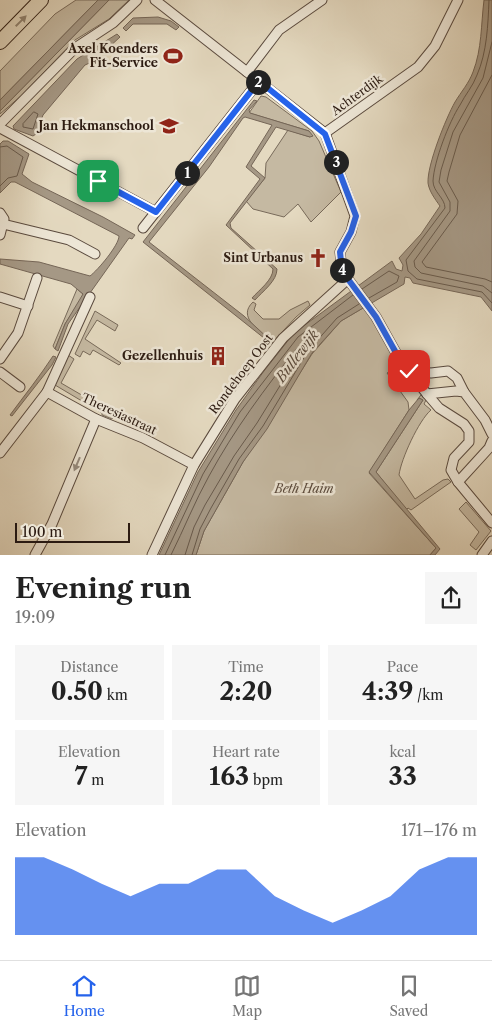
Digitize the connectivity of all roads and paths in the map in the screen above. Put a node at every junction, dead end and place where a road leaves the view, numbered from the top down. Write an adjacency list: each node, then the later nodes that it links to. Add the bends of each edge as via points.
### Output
1 (42, 0): 6 (highway, one-way to 1)
2 (137, 0): 9 (street, via 114,23 75,48)
3 (154, 0): 7 (street)
4 (322, 0): 7 (street, via 279,30)
5 (458, 0): 10 (street, Achterdijk, via 435,46 418,67)
6 (0, 42)
7 (247, 72): 8 (street)
8 (259, 81): 10 (street); 11 (street)
9 (0, 126): 11 (street)
10 (325, 134): 18 (street, via 356,216 340,252)
11 (156, 212): 14 (street)
12 (0, 213): 13 (street)
13 (3, 224): 15 (street); 16 (street, via 69,240)
14 (143, 228)
15 (0, 235)
16 (95, 254)
17 (37, 278): 21 (street)
18 (346, 280): 23 (street, via 367,305); 33 (street, Rondehoep Oost, via 283,338 235,399)
19 (0, 297): 21 (street)
20 (90, 297): 26 (street)
21 (28, 306): 22 (street, via 18,333)
22 (0, 359)
23 (409, 371): 27 (street, via 431,373 448,370 457,378); 28 (street)
24 (0, 372): 25 (street)
25 (20, 387)
26 (47, 392): 29 (street, Theresiastraat); 32 (street)
27 (464, 392): 28 (street); 30 (street)
28 (427, 394): 34 (street, via 439,408 464,424 469,431 469,442 452,462 451,470)
29 (96, 419): 33 (street, Theresiastraat, via 143,438); 37 (street, one-way to 37)
30 (492, 434)
31 (491, 444): 34 (street)
32 (0, 453)
33 (194, 465): 38 (street, Rondehoep Oost)
34 (458, 482): 35 (street)
35 (492, 523)
36 (492, 541): 39 (street)
37 (36, 555)
38 (152, 555)
39 (482, 555)

